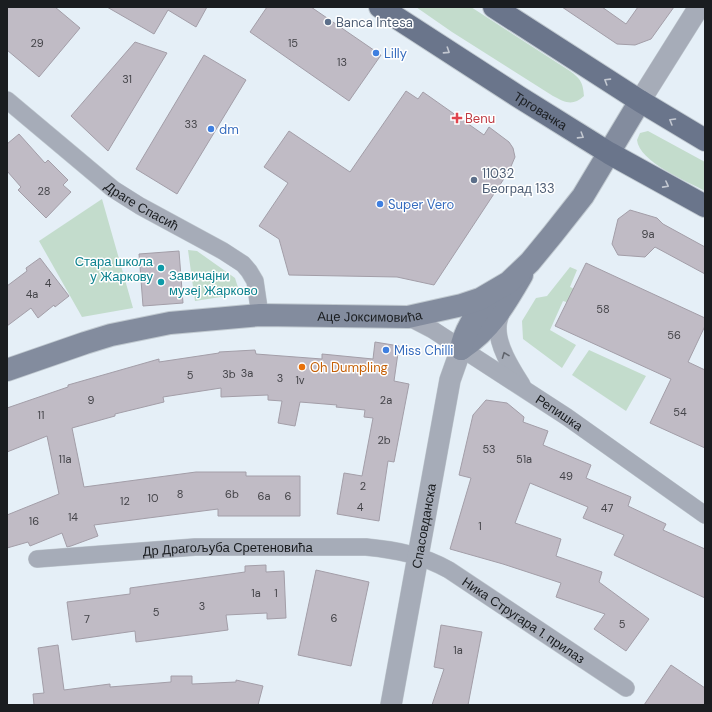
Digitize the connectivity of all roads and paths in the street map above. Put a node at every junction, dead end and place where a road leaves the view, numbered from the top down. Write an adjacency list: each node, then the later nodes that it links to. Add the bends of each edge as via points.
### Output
1 (380, 7): 7 (main road, Трговачка, one-way to 7)
2 (494, 7): 5 (main road, one-way to 2)
3 (699, 7): 5 (street)
4 (7, 100): 10 (street, Драге Спасић, via 113,189 243,264 254,281)
5 (640, 101): 6 (main road, one-way to 5); 7 (main road, Аце Јоксимовића)
6 (705, 140)
7 (609, 153): 8 (main road, Трговачка, one-way to 8); 9 (main road, Аце Јоксимовића, via 583,196 530,262 509,282)
8 (705, 206)
9 (497, 300): 11 (main road, Аце Јоксимовића); 12 (main road, via 469,325); 14 (street, one-way to 9, via 508,364 501,345)
10 (260, 315): 11 (main road, Аце Јоксимовића); 13 (main road, Аце Јоксимовића, via 170,323 130,331 85,343)
11 (408, 317): 12 (street, Репишка)
12 (461, 349): 14 (street, Репишка); 16 (street, Спасовданска, via 450,380)
13 (7, 370)
14 (524, 389): 15 (street, Репишка)
15 (705, 515)
16 (418, 556): 17 (street, Др Драгољуба Сретеновића, via 393,549 366,547 195,547); 18 (street, Ника Стругара 1. прилаз, via 449,570); 19 (street, Спасовданска)
17 (37, 559)
18 (626, 688)
19 (391, 705)

